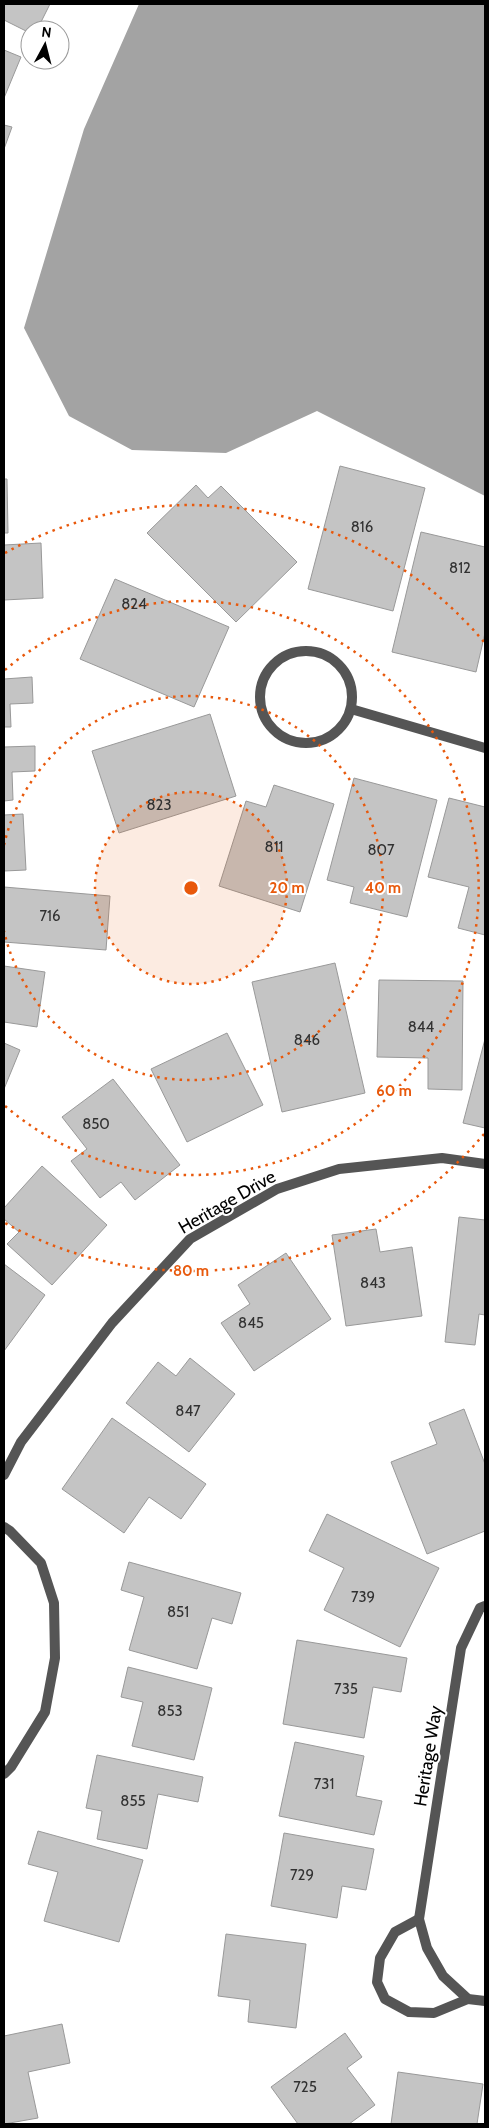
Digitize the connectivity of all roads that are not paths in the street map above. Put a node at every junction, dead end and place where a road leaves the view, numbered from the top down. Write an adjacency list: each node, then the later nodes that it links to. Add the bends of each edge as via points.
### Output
1 (352, 709): 1 (street, via 348,677 339,664 325,655 310,652 286,656 268,671 262,686 263,715 282,737 295,742 324,740 346,722); 2 (street)
2 (485, 748)
3 (485, 1164): 4 (street, Heritage Drive, via 442,1158 339,1169 277,1189 190,1239 112,1323 22,1442)
4 (4, 1475)
5 (4, 1527): 7 (street, via 41,1563 54,1603 55,1658 45,1712)
6 (485, 1606): 8 (street, Heritage Way, via 480,1608 461,1648)
7 (4, 1774)
8 (419, 1919): 9 (street, Heritage Way, via 427,1948 443,1976); 9 (street, via 395,1932 380,1958 377,1982 385,1999 409,2012 434,2013)
9 (468, 1999): 10 (street)
10 (485, 2001)

